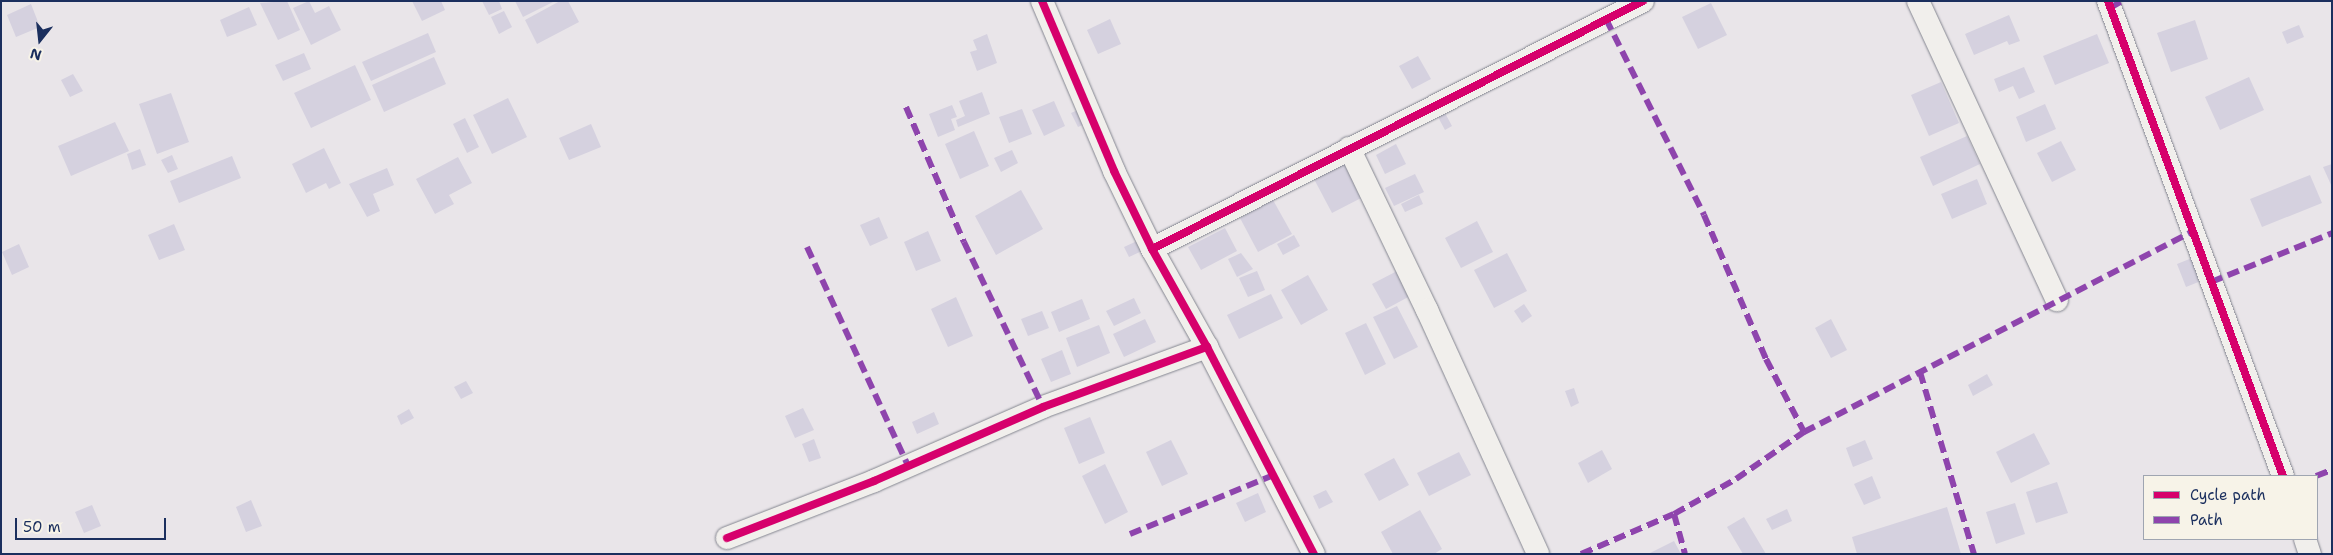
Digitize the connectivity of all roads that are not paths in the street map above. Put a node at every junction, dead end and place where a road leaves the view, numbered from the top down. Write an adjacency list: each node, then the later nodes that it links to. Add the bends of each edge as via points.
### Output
1 (1042, 1): 6 (street, via 1114,171)
2 (1643, 1): 5 (street)
3 (1918, 1): 7 (street)
4 (2108, 1): 9 (street)
5 (1349, 148): 6 (street); 13 (street)
6 (1152, 249): 8 (street)
7 (2057, 300)
8 (1207, 347): 10 (street, via 1043,407 874,481); 12 (street)
9 (2283, 475)
10 (726, 538)
11 (2305, 540): 14 (street)
12 (1314, 554)
13 (1538, 554)
14 (2310, 554)

